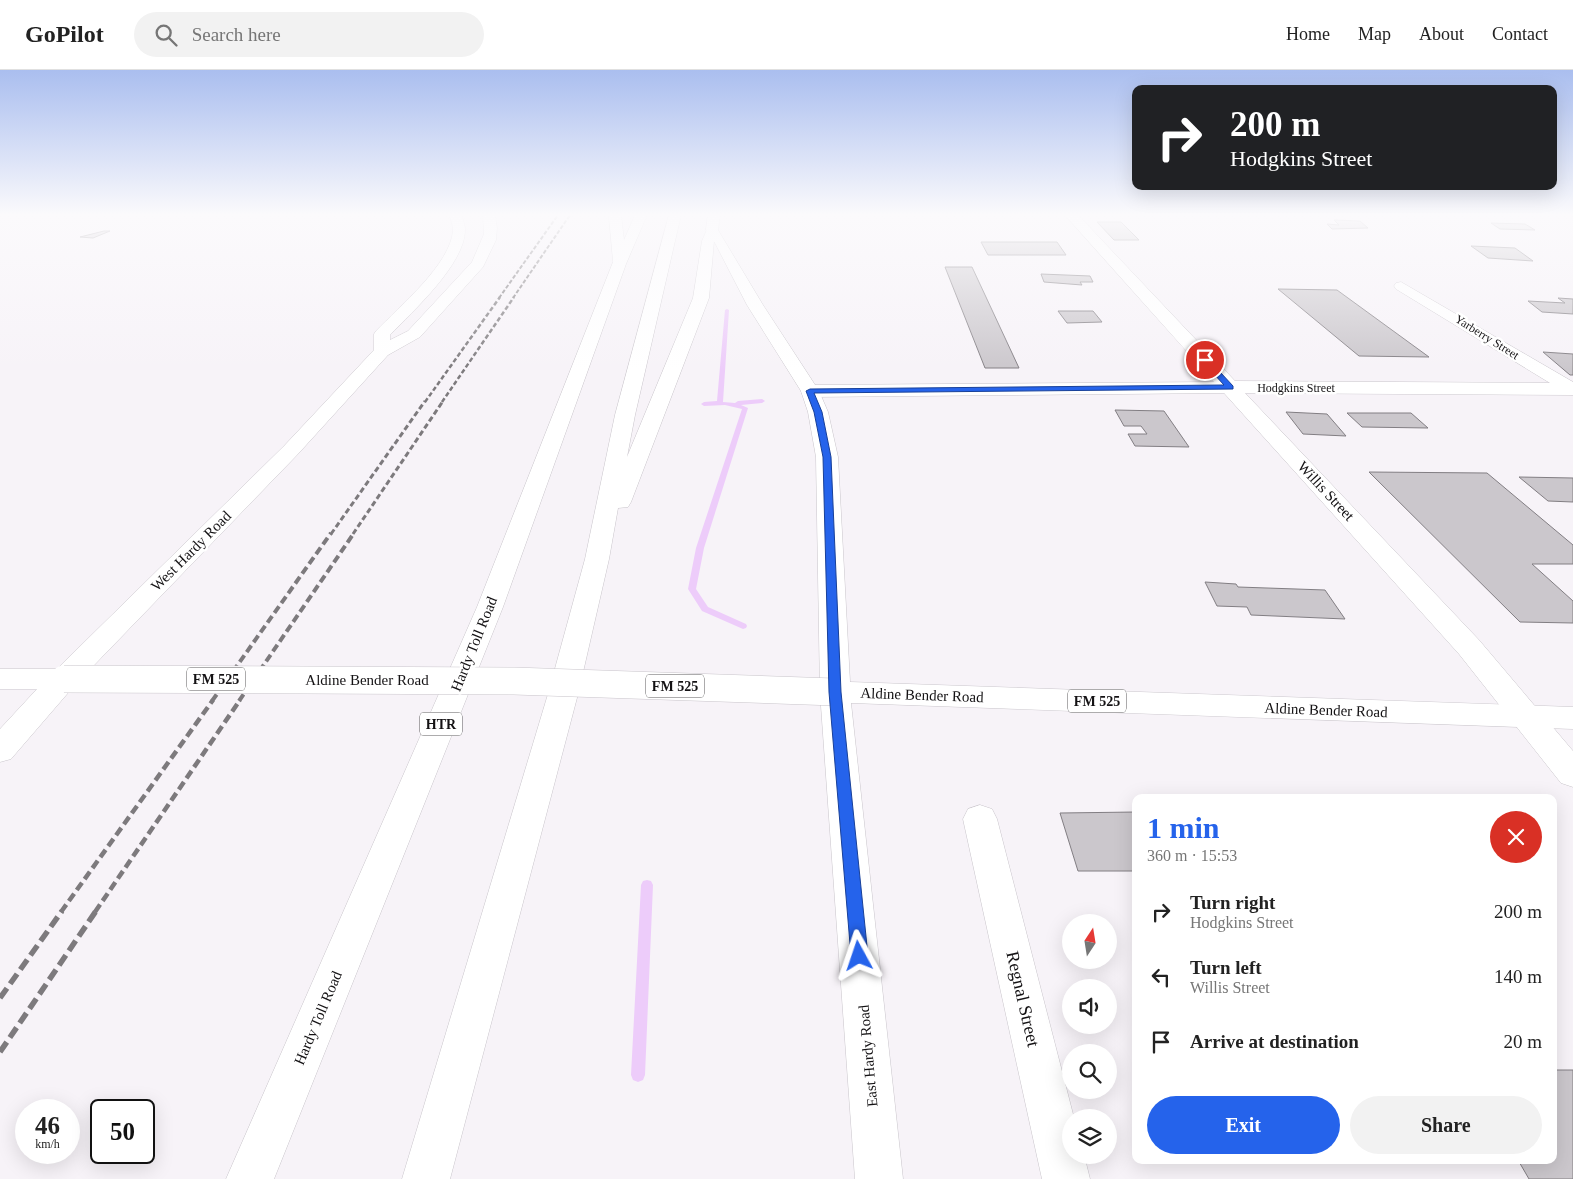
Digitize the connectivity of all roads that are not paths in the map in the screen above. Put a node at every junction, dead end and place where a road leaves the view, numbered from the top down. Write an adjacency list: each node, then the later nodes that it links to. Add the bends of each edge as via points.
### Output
1 (442, 267): 9 (main road, West Hardy Road, via 382,334)
2 (475, 267): 9 (main road, West Hardy Road, via 414,334)
3 (618, 267): 22 (main road, Hardy Toll Road / HTR, via 490,607)
4 (662, 267): 13 (main road, via 625,415)
5 (705, 267): 13 (main road, via 701,298)
6 (734, 267): 12 (main road, East Hardy Road)
7 (1119, 267): 10 (main road, Willis Street)
8 (1401, 286): 11 (main road, Yarberry Street)
9 (382, 351): 15 (main road, West Hardy Road, via 292,450)
10 (1231, 387): 11 (main road, Hodgkins Street); 12 (main road, Hodgkins Street); 17 (main road, Willis Street, via 1469,647)
11 (1573, 389)
12 (810, 391): 16 (main road, East Hardy Road, via 818,412 827,457)
13 (597, 559): 23 (main road, via 563,694)
14 (0, 679): 15 (main road, Aldine Bender Road / FM 525)
15 (64, 679): 16 (main road, Aldine Bender Road / FM 525, bridge, via 514,681); 19 (main road, West Hardy Road)
16 (835, 692): 17 (main road, Aldine Bender Road / FM 525); 24 (main road, East Hardy Road)
17 (1524, 717): 18 (main road, Aldine Bender Road / FM 525); 20 (main road, Willis Street)
18 (1573, 718)
19 (0, 750)
20 (1573, 774)
21 (980, 819): 25 (main road, Regnal Street)
22 (250, 1179)
23 (426, 1179)
24 (879, 1179)
25 (1066, 1179)

